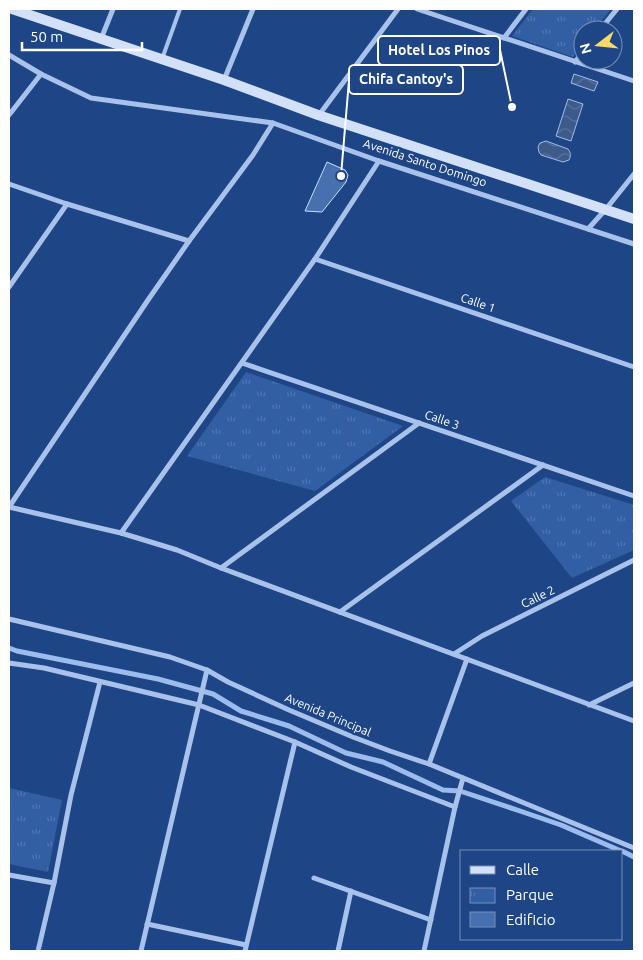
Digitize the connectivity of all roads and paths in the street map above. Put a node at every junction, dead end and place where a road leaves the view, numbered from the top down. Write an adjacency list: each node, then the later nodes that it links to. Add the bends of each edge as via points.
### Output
1 (12, 9): 11 (street, Avenida Santo Domingo)
2 (113, 9): 11 (street)
3 (180, 9): 13 (lane)
4 (253, 9): 17 (street)
5 (398, 9): 20 (street)
6 (416, 9): 10 (street)
7 (526, 9): 10 (street)
8 (617, 9): 9 (street)
9 (608, 20)
10 (504, 38): 14 (street)
11 (101, 39): 13 (street, Avenida Santo Domingo)
12 (9, 55): 16 (street, Avenida Santo Domingo)
13 (162, 59): 17 (street, Avenida Santo Domingo)
14 (573, 61)
15 (600, 70): 18 (street)
16 (41, 74): 19 (street); 21 (street, Avenida Santo Domingo, via 91,98)
17 (224, 80): 20 (street, Avenida Santo Domingo)
18 (634, 81)
19 (9, 115)
20 (318, 115): 26 (street, Avenida Santo Domingo)
21 (273, 123): 22 (street, Avenida Santo Domingo); 29 (street)
22 (379, 161): 28 (street, Avenida Santo Domingo); 31 (street)
23 (634, 174): 26 (street)
24 (9, 184): 25 (street)
25 (67, 204): 29 (street); 32 (street)
26 (606, 210): 27 (street, Avenida Santo Domingo); 28 (street)
27 (634, 219)
28 (588, 229): 30 (street, Avenida Santo Domingo)
29 (188, 241): 38 (street, via 9,507)
30 (634, 244)
31 (315, 259): 33 (street); 34 (street, Calle 1)
32 (9, 287)
33 (242, 363): 35 (street, Calle 3); 38 (street)
34 (634, 366)
35 (419, 423): 36 (street, Calle 3); 40 (street)
36 (543, 465): 37 (street, Calle 3); 41 (street)
37 (634, 496)
38 (120, 533): 40 (street, via 177,550)
39 (634, 560): 43 (street, Calle 2, via 482,636)
40 (221, 568): 41 (street)
41 (340, 612): 43 (street)
42 (9, 619): 46 (street, Avenida Principal, via 170,657)
43 (454, 654): 44 (street)
44 (467, 660): 50 (street); 53 (street)
45 (9, 663): 47 (street)
46 (207, 670): 49 (street); 53 (street, Avenida Principal, via 289,710 390,752)
47 (100, 682): 49 (street); 59 (street, via 71,795)
48 (634, 683): 50 (street)
49 (199, 705): 52 (street); 62 (street)
50 (589, 705): 51 (street)
51 (634, 722)
52 (295, 742): 55 (street); 63 (street)
53 (429, 764): 54 (street, Avenida Principal)
54 (463, 778): 55 (street); 56 (street, Avenida Principal)
55 (455, 807): 61 (street)
56 (634, 848)
57 (9, 875): 59 (street)
58 (314, 878): 60 (street)
59 (54, 883): 64 (street)
60 (350, 891): 61 (street); 66 (street)
61 (430, 920): 67 (street)
62 (147, 924): 63 (street); 65 (street)
63 (245, 948)
64 (38, 951)
65 (141, 951)
66 (338, 951)
67 (424, 951)

